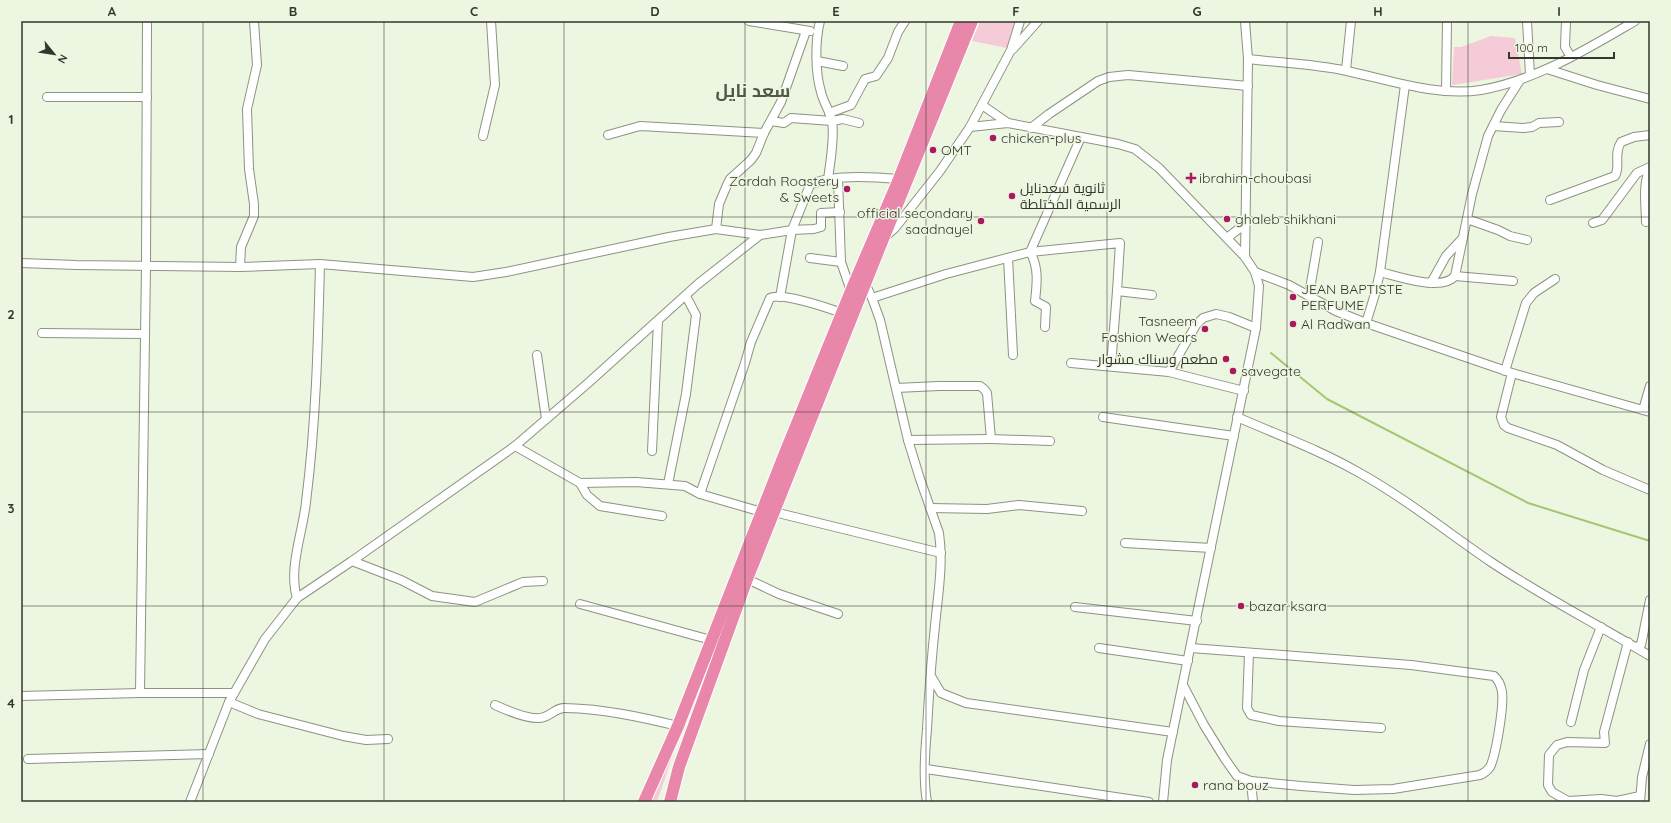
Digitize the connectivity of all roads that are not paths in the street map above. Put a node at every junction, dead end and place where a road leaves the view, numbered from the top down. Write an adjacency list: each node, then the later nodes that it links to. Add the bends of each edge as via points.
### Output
1 (147, 21): 32 (street)
2 (254, 21): 74 (street, via 257,65 247,109 254,216 241,247)
3 (491, 21): 46 (street, via 495,85)
4 (749, 21): 17 (street)
5 (820, 21): 18 (street)
6 (905, 21): 35 (street, via 888,58 876,76 865,79 851,105)
7 (961, 21): 50 (highway)
8 (972, 21): 62 (highway)
9 (1020, 21): 19 (street)
10 (1038, 21): 19 (street)
11 (1245, 21): 21 (street)
12 (1351, 21): 25 (street)
13 (1447, 21): 30 (street)
14 (1527, 21): 26 (street)
15 (1566, 21): 20 (street, via 1565,46)
16 (1635, 21): 20 (street)
17 (806, 31): 18 (street); 36 (street, via 783,96)
18 (817, 32): 22 (street)
19 (1011, 50): 34 (street)
20 (1571, 57): 24 (street)
21 (1248, 59): 25 (street); 29 (street)
22 (817, 61): 23 (street); 35 (street, via 820,92)
23 (843, 66)
24 (1547, 69): 26 (street); 33 (street)
25 (1346, 70): 28 (street)
26 (1530, 75): 27 (street)
27 (1520, 80): 30 (street, via 1480,90); 40 (street)
28 (1405, 85): 30 (street); 76 (street)
29 (1248, 86): 42 (street, via 1128,75 1109,77 1089,86); 57 (street)
30 (1446, 90)
31 (47, 97): 32 (street)
32 (147, 97): 73 (street)
33 (1650, 99)
34 (982, 106): 39 (street); 41 (street)
35 (831, 117): 36 (street, via 791,118 784,123); 38 (street); 51 (street, via 832,147)
36 (771, 121): 43 (street)
37 (1559, 122): 40 (street, via 1539,123 1524,128)
38 (859, 123)
39 (1008, 123): 41 (street); 42 (street)
40 (1493, 126): 54 (street, via 1484,147)
41 (970, 127): 62 (street, via 940,171 895,228)
42 (1031, 128): 47 (street)
43 (764, 133): 44 (street, via 640,126); 58 (street, via 751,160 727,184 719,204)
44 (608, 135)
45 (1650, 135): 52 (street, via 1621,142 1616,158 1618,171 1615,176)
46 (483, 136)
47 (1081, 137): 61 (street, via 1128,146 1141,153); 66 (street)
48 (1650, 168): 55 (street, via 1646,184); 56 (street, via 1637,173 1602,220)
49 (838, 179): 50 (street); 51 (street); 53 (street)
50 (899, 179): 81 (highway)
51 (828, 180): 59 (street, via 809,187)
52 (1550, 200)
53 (840, 212): 59 (street, via 822,213 821,227 814,230); 70 (street)
54 (1466, 219): 63 (street); 64 (street)
55 (1646, 222)
56 (1593, 223)
57 (1245, 224): 61 (street); 67 (street)
58 (716, 229): 60 (street); 72 (street, via 485,276 456,276)
59 (792, 230): 60 (street); 86 (street)
60 (760, 235): 85 (street)
61 (1227, 238): 67 (street)
62 (883, 239): 81 (highway)
63 (1462, 239): 77 (street); 80 (street, via 1446,256)
64 (1527, 240)
65 (1318, 242): 84 (street)
66 (1030, 252): 69 (street); 82 (street, via 1120,243); 91 (street, via 1038,281 1035,301 1046,308)
67 (1245, 257): 75 (street)
68 (810, 258): 70 (street)
69 (1008, 258): 87 (street, via 946,274); 96 (street)
70 (841, 262): 81 (street)
71 (21, 263): 73 (street)
72 (320, 264): 74 (street); 128 (street, via 317,384 306,502 293,579)
73 (146, 266): 74 (street); 94 (street)
74 (240, 267)
75 (1255, 272): 84 (street); 92 (street, via 1259,294)
76 (1380, 272): 80 (street); 90 (street)
77 (1455, 276): 79 (street); 80 (street, via 1449,282)
78 (1554, 278): 100 (street, via 1534,293 1526,303)
79 (1513, 281)
80 (1431, 282)
81 (857, 286): 87 (street); 88 (highway); 120 (highway)
82 (1117, 291): 83 (street); 98 (street)
83 (1152, 295)
84 (1309, 295): 90 (street, via 1336,311)
85 (686, 296): 89 (street); 115 (street, via 696,315 686,394)
86 (780, 297): 88 (street); 117 (street, via 770,298 751,342)
87 (872, 298): 102 (street, via 880,320)
88 (842, 313): 120 (highway)
89 (658, 321): 107 (street); 113 (street)
90 (1366, 324): 100 (street)
91 (1045, 327)
92 (1256, 328): 99 (street, via 1216,314 1203,318 1196,325); 103 (street)
93 (42, 333): 94 (street)
94 (145, 334): 145 (street)
95 (537, 355): 107 (street)
96 (1013, 355)
97 (1071, 363): 98 (street)
98 (1111, 366): 99 (street)
99 (1169, 372): 103 (street)
100 (1508, 372): 104 (street); 116 (street, via 1501,417 1504,425 1557,445 1603,470)
101 (1650, 386): 104 (street)
102 (896, 388): 109 (street, via 982,387 987,393); 110 (street)
103 (1244, 391): 106 (street)
104 (1646, 411)
105 (1103, 417): 108 (street)
106 (1237, 417): 108 (street); 134 (street, via 1359,472 1492,563)
107 (546, 419): 112 (street)
108 (1234, 436): 123 (street)
109 (991, 439): 110 (street); 111 (street)
110 (908, 440): 118 (street)
111 (1050, 441)
112 (515, 446): 114 (street); 125 (street)
113 (652, 451)
114 (580, 482): 115 (street); 121 (street, via 587,495 600,506)
115 (668, 484): 117 (street, via 685,486)
116 (1650, 490)
117 (700, 494): 120 (street)
118 (930, 508): 119 (street, via 987,509 1020,505); 124 (street, via 939,533)
119 (1082, 511)
120 (768, 512): 124 (street); 126 (highway)
121 (662, 516)
122 (1125, 543): 123 (street)
123 (1211, 548): 133 (street)
124 (941, 553): 143 (street)
125 (352, 561): 127 (street, via 401,580 432,596 475,602 523,582); 128 (street)
126 (742, 577): 132 (street, via 779,594); 135 (highway); 164 (highway, via 679,767)
127 (543, 581)
128 (297, 598): 146 (street, via 265,639)
129 (1650, 600): 137 (street, via 1641,645)
130 (580, 604): 135 (street)
131 (1075, 607): 133 (street)
132 (838, 614)
133 (1197, 621): 139 (street)
134 (1601, 627): 136 (street); 150 (street, via 1584,670)
135 (711, 640): 151 (highway)
136 (1628, 642): 137 (street); 160 (street, via 1604,732 1605,743 1567,742 1557,745 1549,755 1548,785 1552,792 1568,801)
137 (1636, 647): 141 (street)
138 (1099, 648): 142 (street)
139 (1191, 648): 140 (street); 142 (street)
140 (1249, 653): 152 (street, via 1247,708 1251,715 1279,721); 159 (street, via 1412,665 1479,673 1498,679 1502,694 1496,746 1491,765 1480,775 1392,789 1339,789)
141 (1650, 656)
142 (1188, 661): 144 (street)
143 (931, 676): 153 (street, via 941,693 966,703); 158 (street)
144 (1184, 685): 153 (street); 159 (street, via 1204,726 1225,759 1237,776)
145 (140, 693): 146 (street); 147 (street)
146 (234, 694): 148 (street)
147 (21, 696)
148 (229, 702): 154 (street, via 258,714 343,736 366,740); 156 (street)
149 (494, 705): 151 (street, via 532,718 541,719 557,709 567,708 602,711)
150 (1570, 722)
151 (678, 726): 163 (highway)
152 (1381, 728)
153 (1173, 732): 166 (street)
154 (388, 739)
155 (1650, 744): 160 (street)
156 (209, 754): 157 (street); 162 (street)
157 (28, 759)
158 (926, 769): 161 (street); 165 (street)
159 (1250, 781): 167 (street)
160 (1640, 799)
161 (926, 801)
162 (190, 802)
163 (644, 802)
164 (670, 802)
165 (1149, 802)
166 (1163, 802)
167 (1253, 802)

